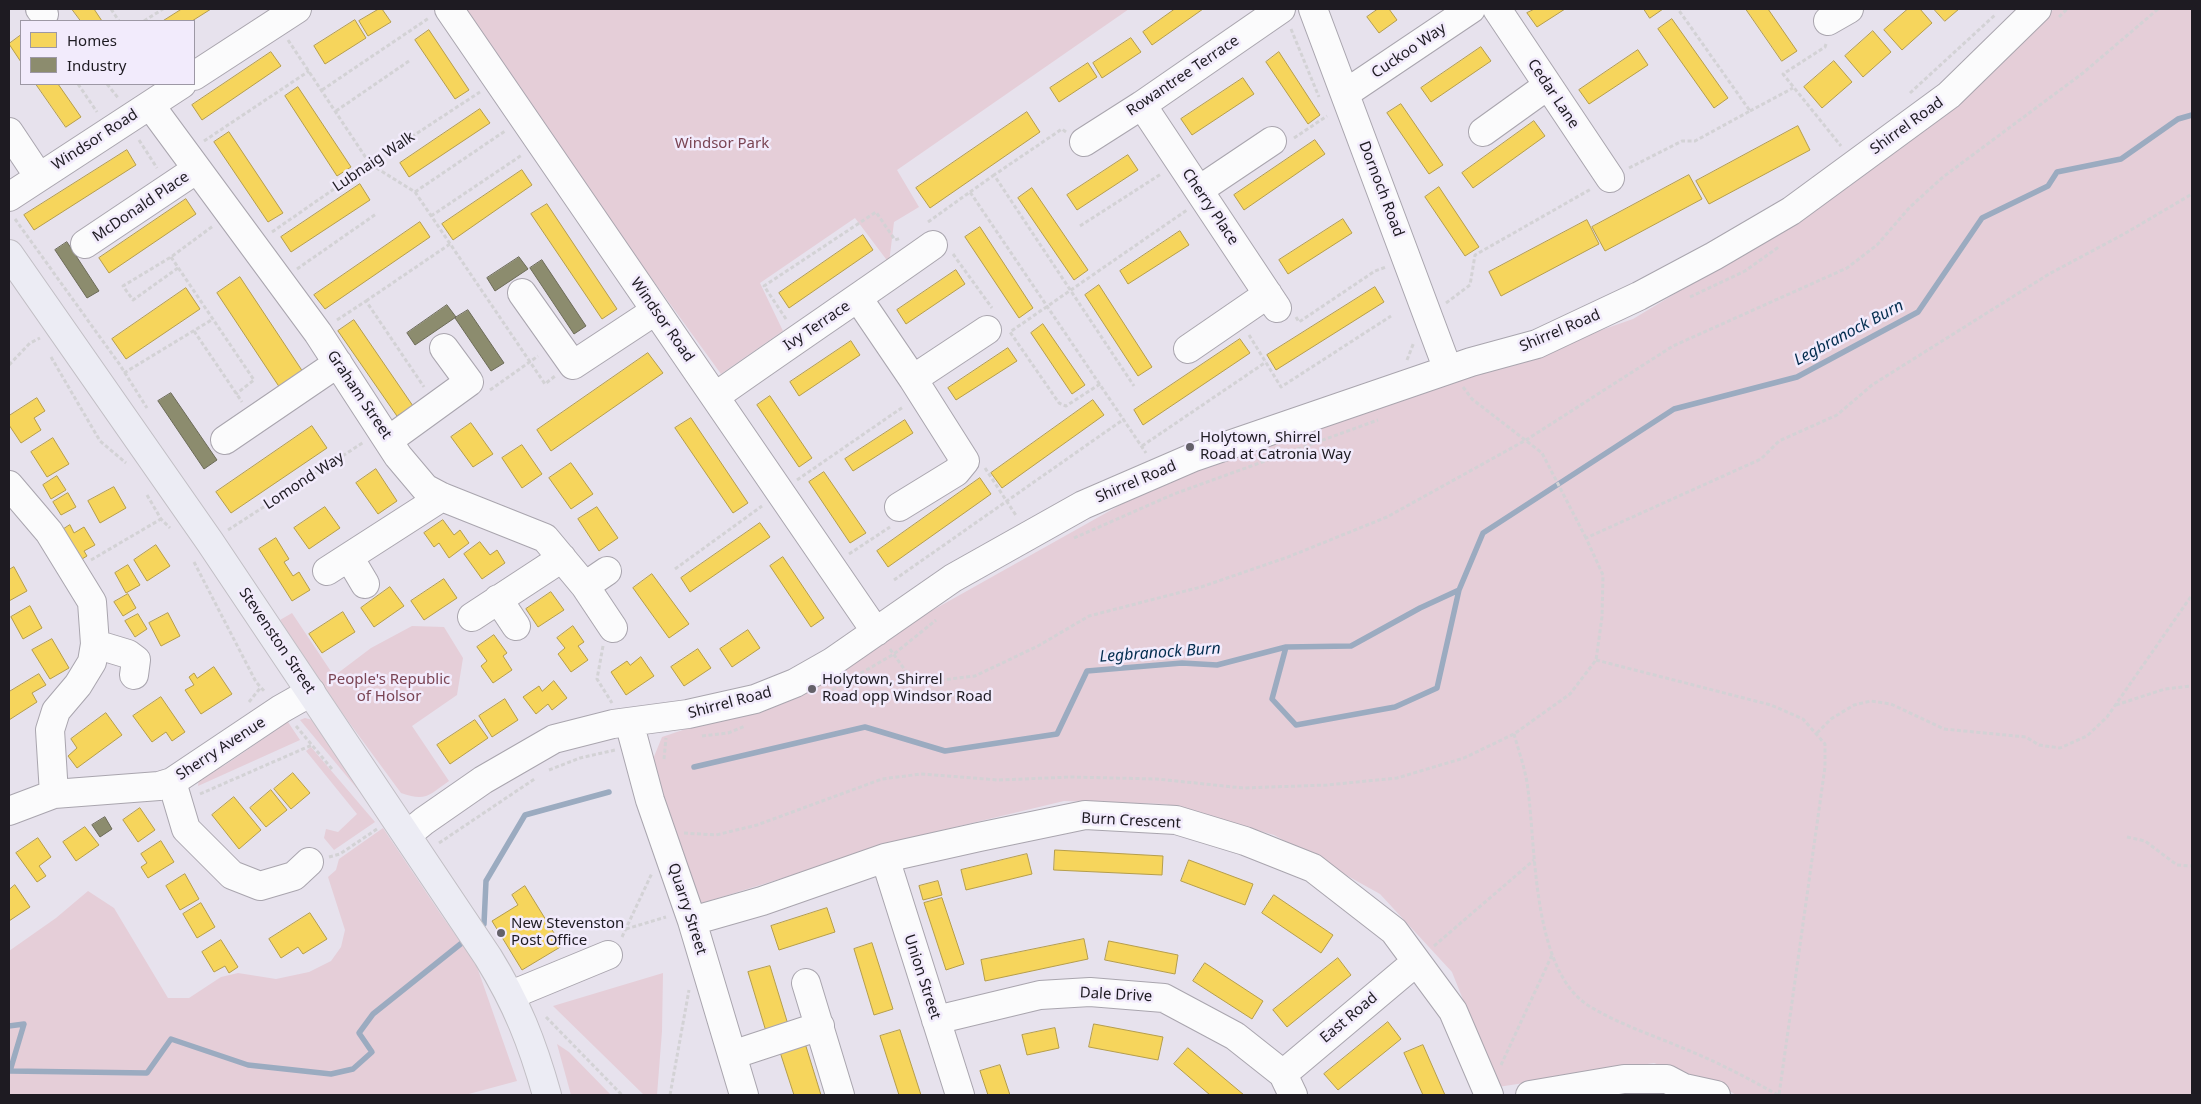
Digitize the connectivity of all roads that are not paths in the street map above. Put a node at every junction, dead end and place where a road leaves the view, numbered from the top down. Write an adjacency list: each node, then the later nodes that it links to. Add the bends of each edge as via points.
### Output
1 (1281, 9): 13 (street, Rowantree Terrace)
2 (1313, 9): 11 (street, Dornoch Road)
3 (1471, 9): 11 (street, Cuckoo Way)
4 (1497, 9): 10 (street, Cedar Lane)
5 (2037, 9): 32 (street, Shirrel Road, via 1949,95 1791,211 1639,296 1537,344)
6 (442, 11): 28 (street, Windsor Road, via 498,81)
7 (288, 13): 8 (street)
8 (195, 75)
9 (180, 85): 12 (street, Windsor Road)
10 (1547, 86): 15 (street); 20 (street, Cedar Lane)
11 (1346, 93): 32 (street, Dornoch Road)
12 (150, 105): 18 (street, Graham Street); 19 (street, Windsor Road)
13 (1142, 106): 17 (street, Rowantree Terrace); 22 (street, Cherry Place, via 1180,162)
14 (9, 132): 19 (street)
15 (1483, 132)
16 (1272, 141): 22 (street)
17 (1084, 142)
18 (197, 169): 23 (street, McDonald Place); 33 (street, Graham Street)
19 (39, 177): 21 (street, Windsor Road)
20 (1610, 178)
21 (9, 197)
22 (1194, 199): 31 (street, Cherry Place, via 1273,301 1237,316)
23 (85, 244)
24 (919, 246): 27 (street, Ivy Terrace)
25 (9, 254): 52 (main road, Stevenston Street)
26 (522, 293): 28 (street, via 572,365)
27 (858, 298): 34 (street); 35 (street, Ivy Terrace)
28 (655, 311): 35 (street, Windsor Road)
29 (999, 324): 34 (street)
30 (444, 348): 36 (street, via 469,382 437,406)
31 (1188, 349)
32 (1445, 362): 49 (street, Shirrel Road, via 1194,457 1083,505 953,578)
33 (338, 363): 36 (street, Graham Street); 37 (street)
34 (913, 378): 40 (street, via 965,461 956,472)
35 (716, 396): 49 (street, Windsor Road)
36 (386, 435): 39 (street, Graham Street, via 398,456 425,488)
37 (225, 440)
38 (9, 485): 50 (street, via 49,532 92,602)
39 (442, 497): 41 (street, Graham Street, via 545,538); 43 (street, via 338,564)
40 (899, 507)
41 (562, 558): 44 (street, Graham Street); 45 (street)
42 (607, 571): 44 (street)
43 (365, 584)
44 (585, 586): 48 (street, Graham Street)
45 (498, 600): 46 (street); 47 (street)
46 (472, 616)
47 (516, 626)
48 (613, 628)
49 (876, 632): 53 (street, Shirrel Road, via 795,683 755,699)
50 (96, 644): 51 (street, via 128,654 136,660); 55 (street, via 92,662 56,711 50,730)
51 (134, 674)
52 (311, 692): 54 (street, Sherry Avenue, via 282,709); 57 (main road, Stevenston Street)
53 (626, 723): 57 (street, Shirrel Road, via 554,739); 60 (street, Quarry Street, via 661,831)
54 (175, 791): 55 (street, Sherry Avenue, via 158,786); 59 (street, via 186,829 232,875 260,886 294,876)
55 (54, 794): 56 (street, Sherry Avenue)
56 (9, 811)
57 (401, 825): 64 (main road, Stevenston Street, via 463,921)
58 (885, 858): 60 (street, Burn Crescent, via 762,901); 62 (street, Burn Crescent, via 1085,815 1176,820 1245,841 1313,868 1394,931); 65 (street, Union Street)
59 (309, 862)
60 (682, 918): 67 (street, Quarry Street, via 703,958)
61 (608, 955): 64 (street)
62 (1416, 962): 68 (street, East Road); 71 (street, Burn Crescent, via 1453,1011)
63 (806, 984): 66 (street)
64 (516, 993): 70 (main road, Stevenston Street)
65 (936, 1020): 68 (street, Dale Drive, via 1040,995 1090,992 1164,998 1234,1036); 74 (street, Union Street)
66 (820, 1026): 67 (street); 73 (street)
67 (732, 1055): 72 (street, Quarry Street)
68 (1288, 1085)
69 (1687, 1092): 75 (street, via 1667,1080 1624,1078); 76 (street)
70 (544, 1094)
71 (1489, 1094)
72 (744, 1095)
73 (840, 1095)
74 (960, 1095)
75 (1530, 1095)
76 (1716, 1095)

